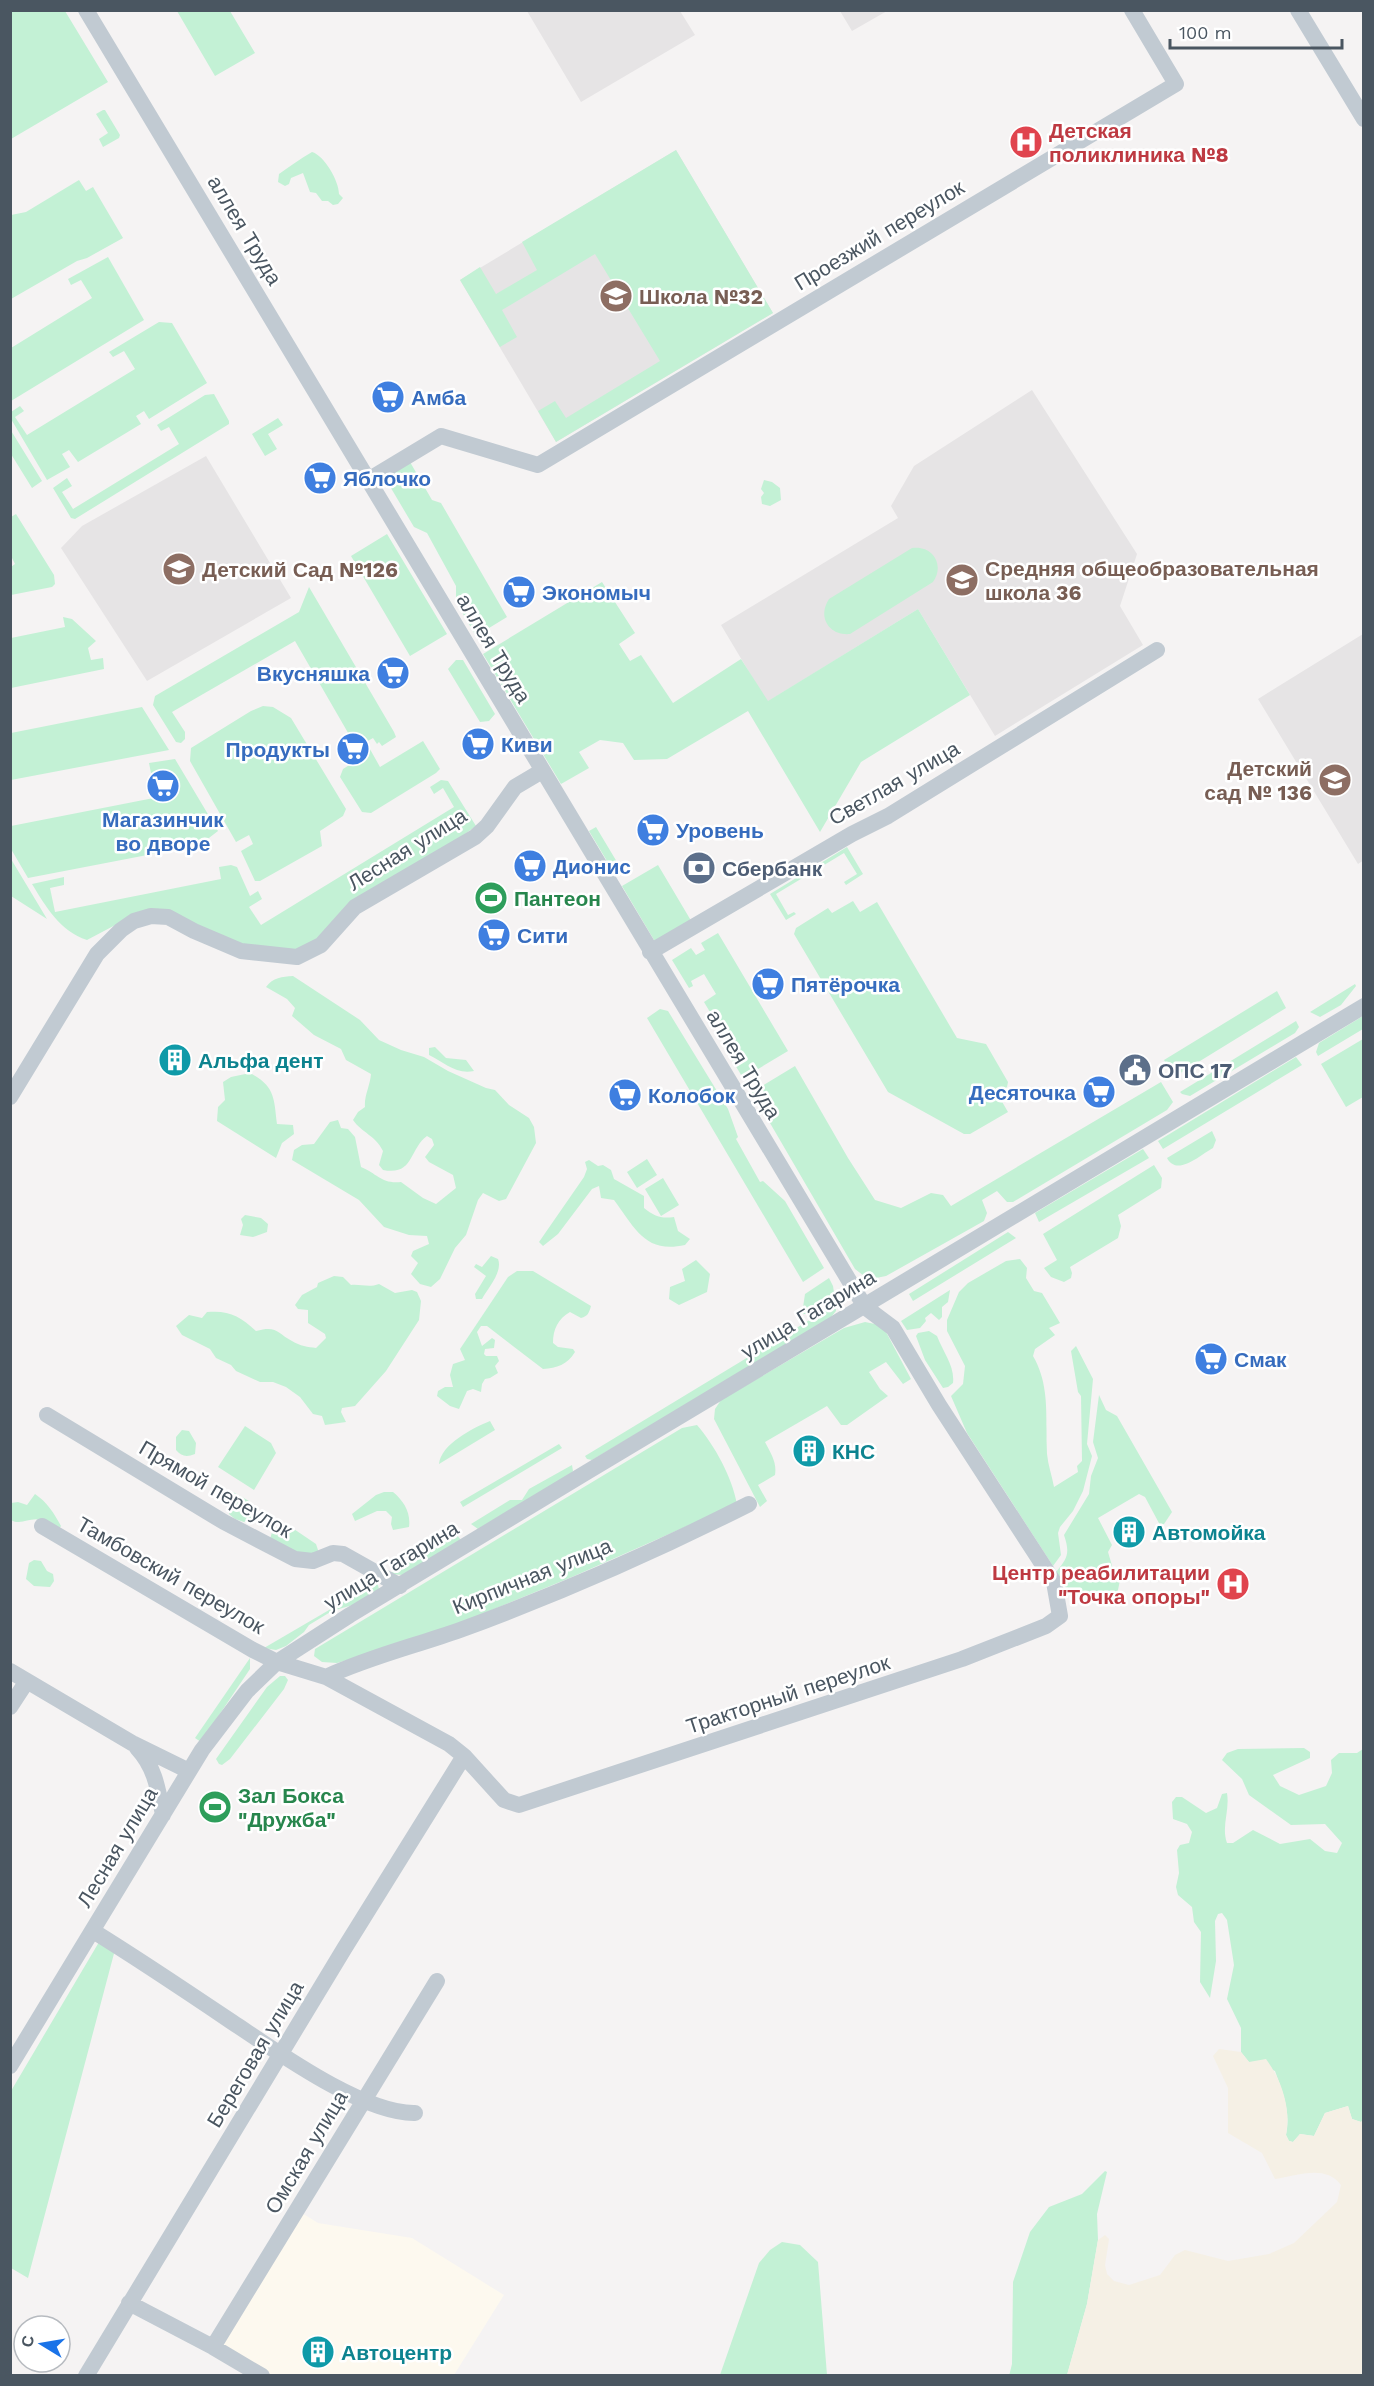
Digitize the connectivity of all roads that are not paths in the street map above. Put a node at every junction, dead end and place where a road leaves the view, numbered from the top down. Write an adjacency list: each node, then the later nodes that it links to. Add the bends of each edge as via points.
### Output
1 (86, 10): 5 (street, аллея Труда)
2 (1132, 10): 5 (street, Проезжий переулок, via 1176,84 538,465 441,436)
3 (1298, 10): 4 (street)
4 (1364, 119)
5 (368, 480): 7 (street, аллея Труда)
6 (1157, 650): 8 (street, Светлая улица, via 873,824)
7 (542, 771): 8 (street, аллея Труда); 10 (street, Лесная улица, via 515,787 475,837 355,907 309,953 297,957 241,951 168,917 134,921 97,954)
8 (650, 952): 11 (street, аллея Труда)
9 (1364, 1006): 11 (street, улица Гагарина)
10 (10, 1097)
11 (865, 1307): 15 (street, улица Гагарина); 24 (street, Тракторный переулок, via 893,1328 1054,1582 1060,1616 1047,1626 962,1659)
12 (47, 1416): 15 (street, Прямой переулок, via 224,1522 295,1559 313,1561 333,1553 344,1554)
13 (749, 1504): 18 (street, Кирпичная улица, via 535,1600 460,1630 360,1661)
14 (42, 1526): 16 (street, Тамбовский переулок)
15 (400, 1586): 16 (street, улица Гагарина)
16 (277, 1662): 18 (street, Тамбовский переулок); 23 (street, Лесная улица, via 247,1691)
17 (10, 1671): 19 (street)
18 (326, 1677): 22 (street, Тамбовский переулок)
19 (27, 1681): 20 (street); 21 (street)
20 (10, 1707)
21 (132, 1743): 23 (street); 25 (street, via 153,1769)
22 (464, 1756): 24 (street, Тамбовский переулок, via 504,1800); 28 (street, Береговая улица)
23 (189, 1771): 25 (street, Лесная улица)
24 (525, 1803)
25 (163, 1815): 26 (street, Лесная улица)
26 (93, 1931): 28 (street); 29 (street, Лесная улица)
27 (437, 1981): 30 (street, Омская улица)
28 (282, 2054): 30 (street); 32 (street, Береговая улица)
29 (10, 2066)
30 (363, 2101): 31 (street); 33 (street, Омская улица)
31 (415, 2113)
32 (129, 2303): 33 (street); 34 (street, Береговая улица)
33 (213, 2347): 35 (street)
34 (86, 2376)
35 (262, 2376)

